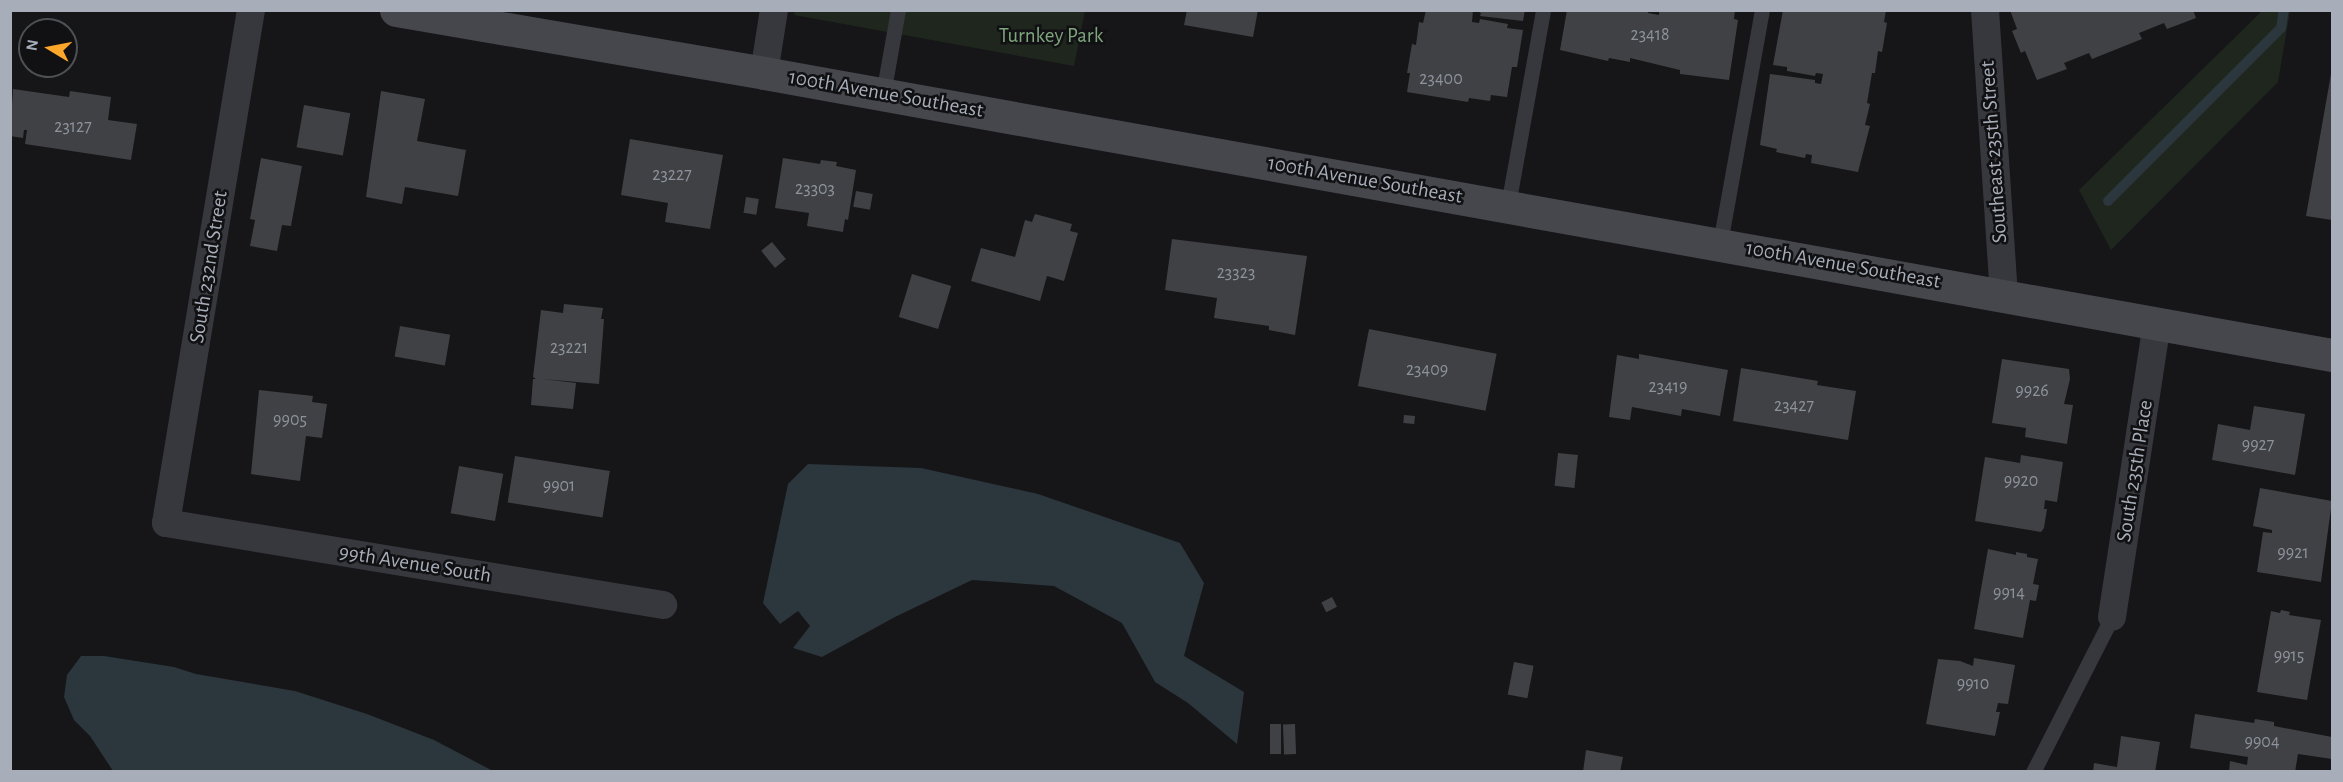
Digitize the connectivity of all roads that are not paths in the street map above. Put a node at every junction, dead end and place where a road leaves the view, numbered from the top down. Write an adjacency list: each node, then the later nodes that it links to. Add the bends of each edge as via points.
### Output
1 (251, 10): 15 (street, South 232nd Street)
2 (396, 10): 8 (street, 100th Avenue Southeast)
3 (774, 10): 8 (street)
4 (898, 10): 9 (lane)
5 (1543, 10): 10 (lane)
6 (1762, 10): 11 (lane)
7 (1985, 10): 12 (street, Southeast 235th Street)
8 (764, 73): 9 (street, 100th Avenue Southeast)
9 (883, 94): 10 (street, 100th Avenue Southeast)
10 (1508, 205): 11 (street, 100th Avenue Southeast)
11 (1720, 243): 12 (street, 100th Avenue Southeast)
12 (2004, 294): 13 (street, 100th Avenue Southeast)
13 (2157, 324): 14 (street, 100th Avenue Southeast); 17 (street, South 235th Place)
14 (2332, 355)
15 (166, 523): 16 (street, 99th Avenue South)
16 (663, 605)
17 (2112, 617): 18 (lane)
18 (2033, 771)

